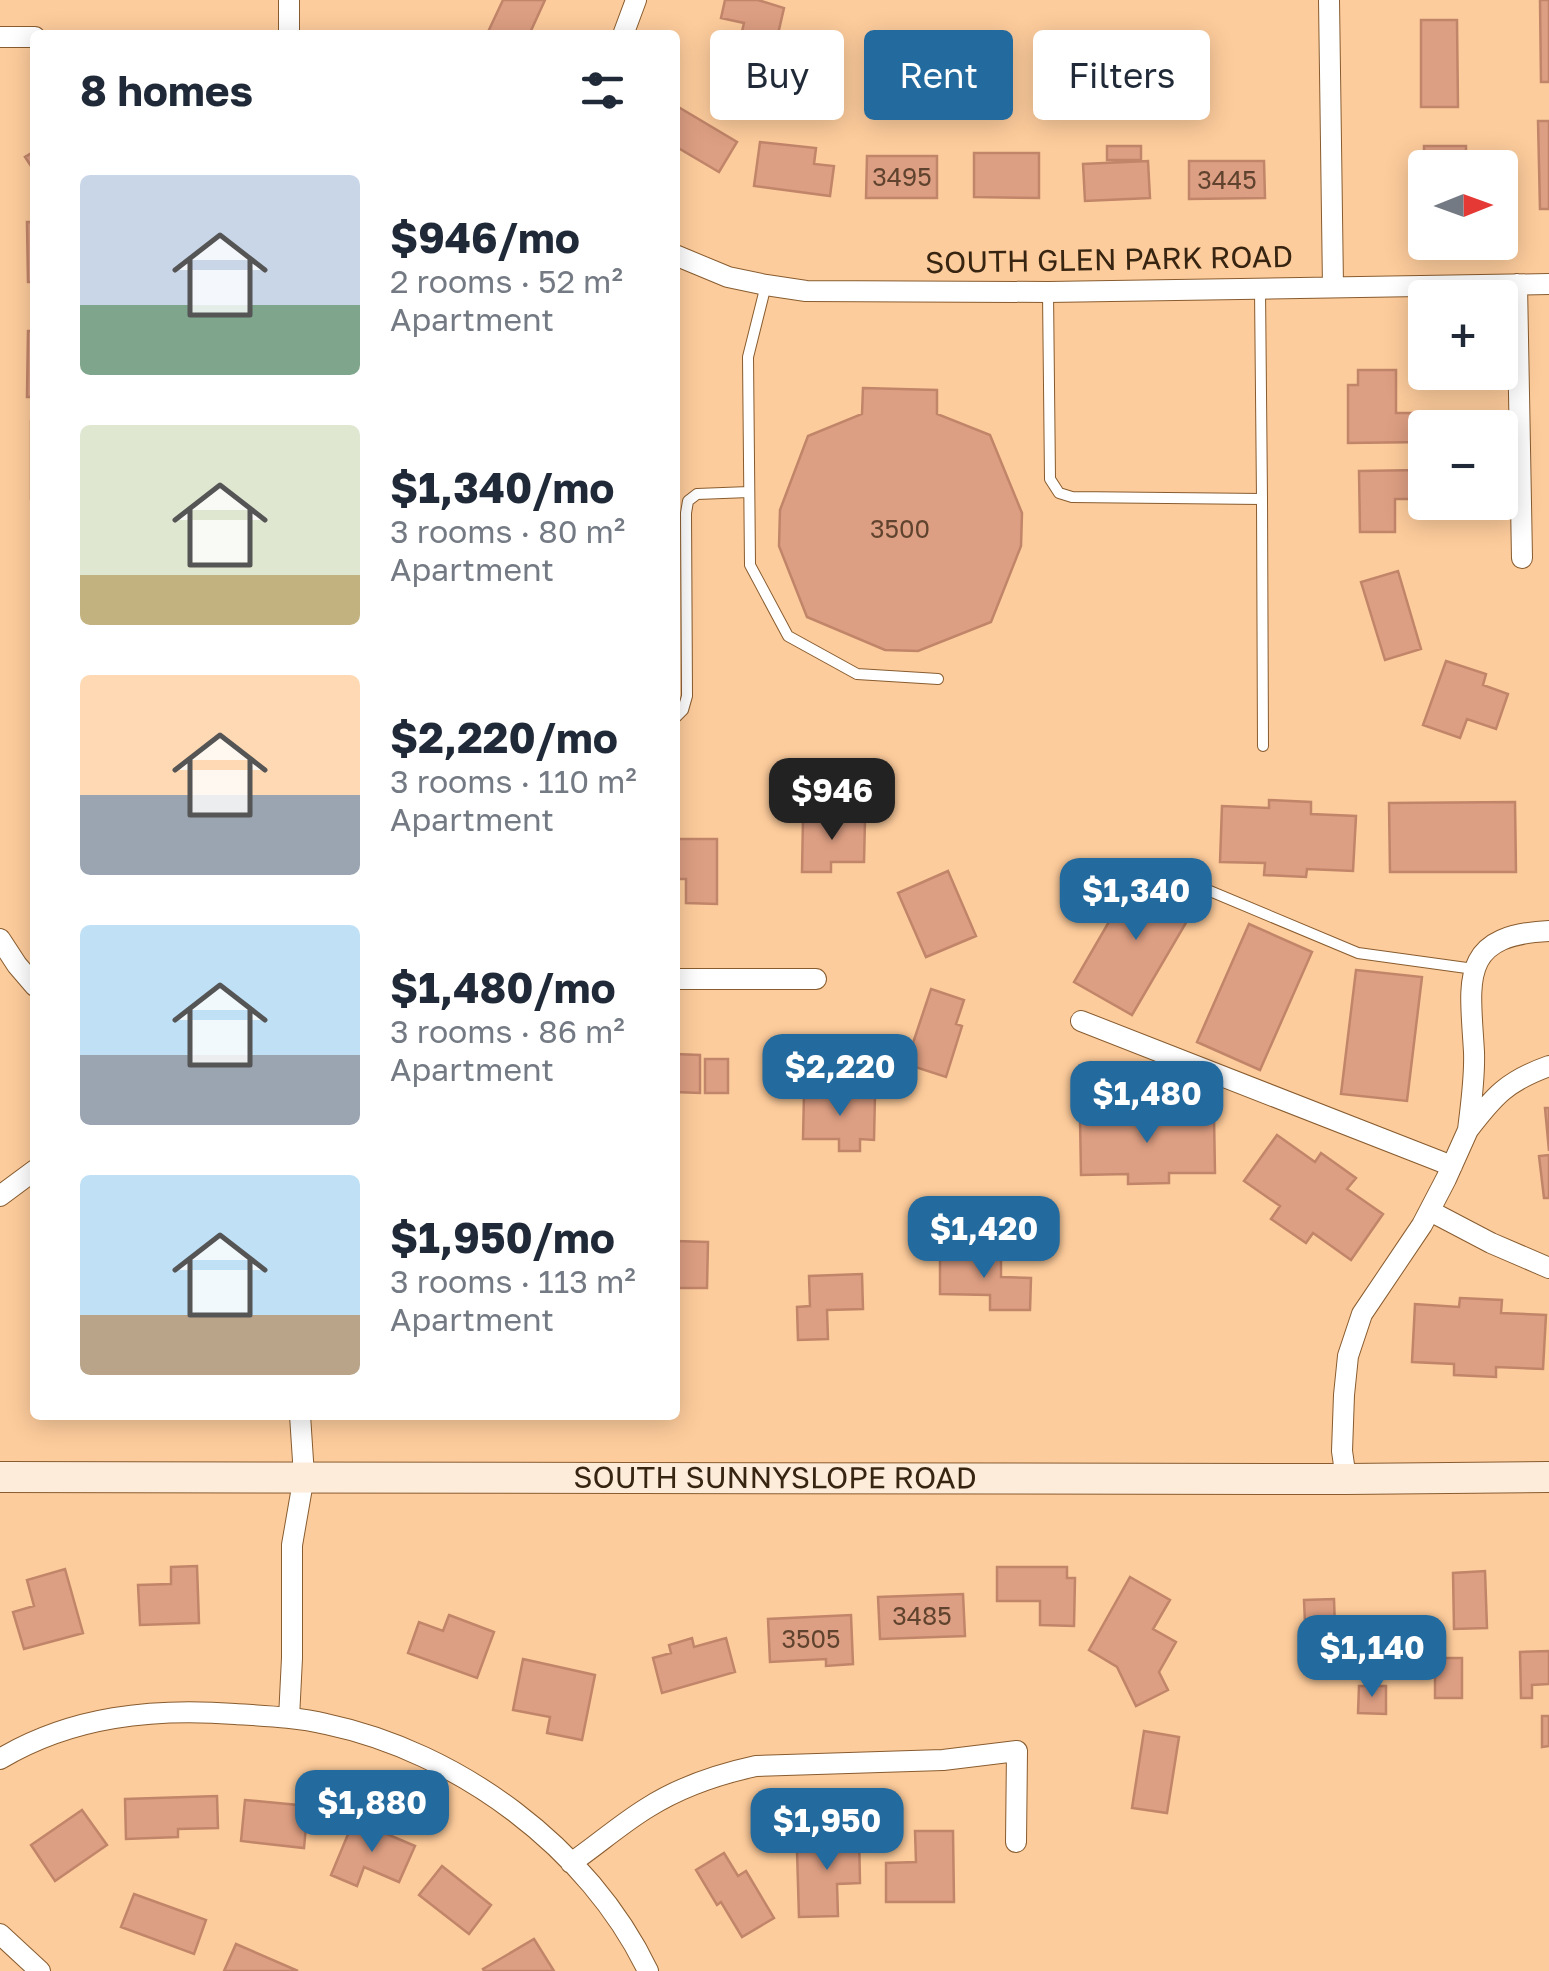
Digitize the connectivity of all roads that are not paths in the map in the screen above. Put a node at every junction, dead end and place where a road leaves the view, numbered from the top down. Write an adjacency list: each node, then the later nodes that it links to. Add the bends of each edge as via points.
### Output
1 (289, 0): 4 (street)
2 (636, 0): 5 (street)
3 (1328, 0): 13 (street)
4 (289, 30)
5 (625, 30)
6 (0, 36): 7 (street)
7 (30, 37)
8 (680, 257): 11 (street, SOUTH GLEN PARK ROAD)
9 (1518, 284): 10 (street, SOUTH GLEN PARK ROAD)
10 (1549, 284)
11 (766, 285): 15 (street, SOUTH GLEN PARK ROAD); 17 (lane, via 748,356)
12 (1408, 286): 13 (street, SOUTH GLEN PARK ROAD)
13 (1332, 287): 14 (street, SOUTH GLEN PARK ROAD)
14 (1260, 289): 15 (street, SOUTH GLEN PARK ROAD); 18 (lane)
15 (1048, 292): 18 (lane, via 1050,479 1059,494)
16 (1518, 339): 19 (street)
17 (749, 492): 20 (lane, via 750,565 788,636 857,674); 21 (lane, via 697,494 688,501 687,696)
18 (1262, 499): 22 (lane)
19 (1522, 558)
20 (938, 679)
21 (680, 712)
22 (1263, 746)
23 (1174, 876): 26 (lane, via 1358,953)
24 (1549, 931): 26 (street, via 1506,937)
25 (0, 939): 29 (street)
26 (1474, 969): 32 (street)
27 (680, 978): 28 (street)
28 (816, 979)
29 (30, 980)
30 (1081, 1021): 33 (street)
31 (1549, 1066): 32 (street, via 1506,1086)
32 (1468, 1130): 33 (street)
33 (1452, 1166): 36 (street)
34 (30, 1174): 35 (street)
35 (0, 1196)
36 (1430, 1210): 37 (street); 42 (street, via 1362,1314 1348,1356)
37 (1549, 1268)
38 (300, 1420): 39 (street)
39 (304, 1476): 40 (street, SOUTH SUNNYSLOPE ROAD); 42 (street, SOUTH SUNNYSLOPE ROAD); 43 (street, via 292,1545)
40 (0, 1477)
41 (1549, 1477): 42 (street, SOUTH SUNNYSLOPE ROAD)
42 (1346, 1479)
43 (289, 1718): 44 (street, via 140,1714 54,1733); 46 (street, via 382,1739 427,1758 490,1793)
44 (0, 1759)
45 (1016, 1842): 46 (street, via 1016,1752 732,1771 647,1808)
46 (571, 1863): 49 (street, via 619,1920)
47 (0, 1934): 48 (street)
48 (40, 1971)
49 (648, 1971)

